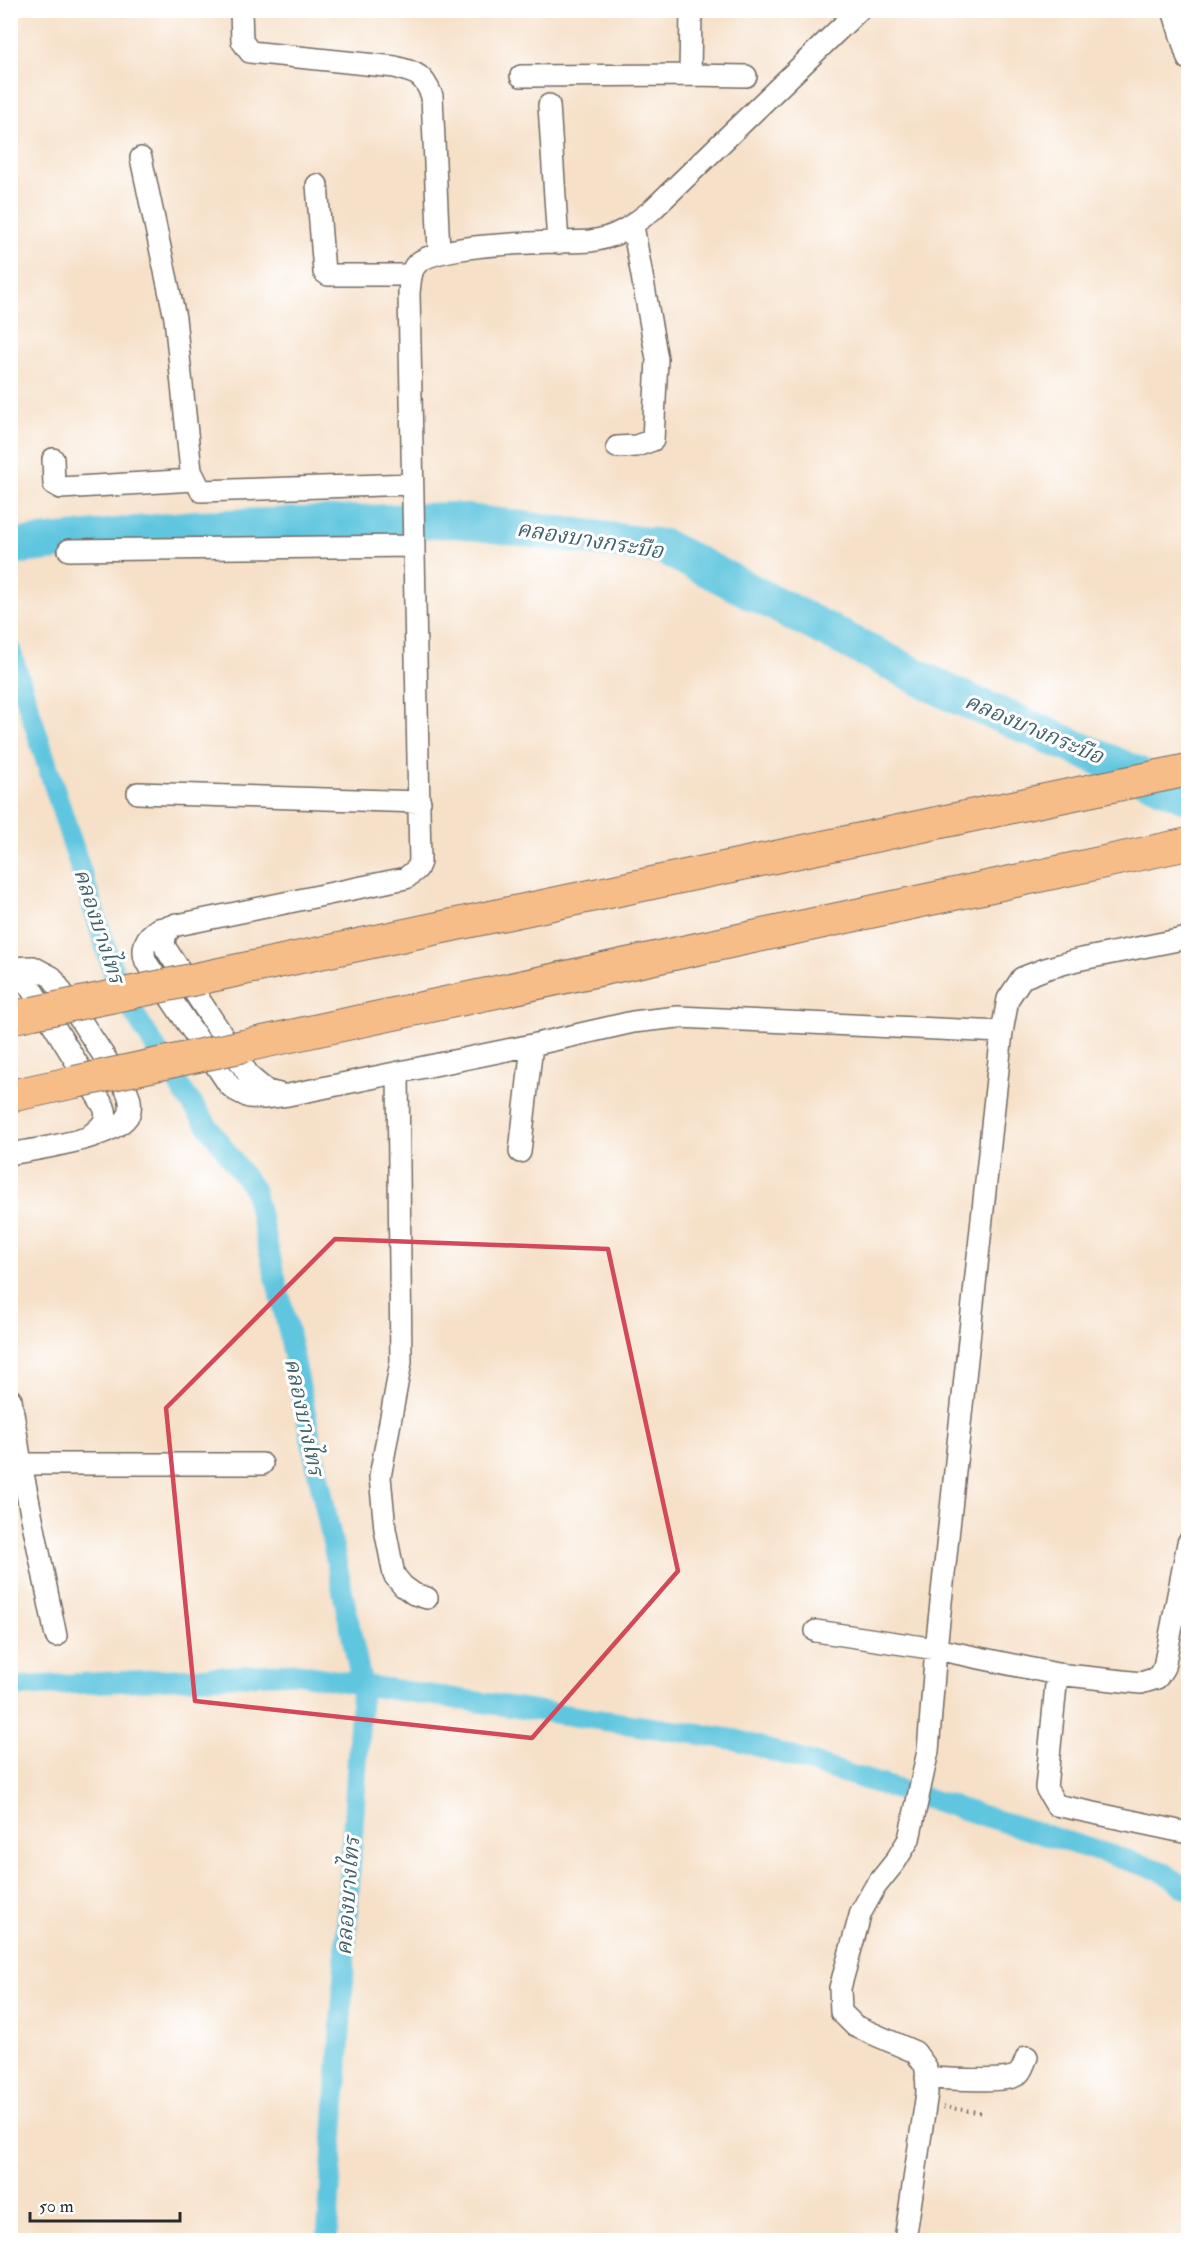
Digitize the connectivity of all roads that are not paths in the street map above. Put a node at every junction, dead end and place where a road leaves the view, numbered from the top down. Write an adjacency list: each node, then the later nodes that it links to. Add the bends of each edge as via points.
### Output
1 (241, 10): 14 (street, via 242,41 250,52 395,67 415,72 426,81 432,96)
2 (692, 10): 6 (street)
3 (859, 10): 12 (street)
4 (1173, 10): 5 (street)
5 (1188, 59)
6 (690, 75): 7 (street); 8 (street)
7 (521, 76)
8 (746, 76)
9 (549, 105): 13 (street)
10 (141, 158): 18 (street, via 175,318)
11 (317, 185): 15 (street, via 324,272)
12 (633, 226): 13 (street, via 605,239); 16 (street, via 657,359 653,440)
13 (558, 243): 14 (street)
14 (439, 252): 15 (street, via 414,266)
15 (411, 275): 19 (street)
16 (616, 447)
17 (52, 459): 18 (street, via 54,484 61,488)
18 (194, 480): 19 (street, via 201,491)
19 (412, 491): 20 (street)
20 (412, 539): 21 (street); 24 (street)
21 (69, 550)
22 (1188, 770): 29 (highway, bridge)
23 (138, 793): 24 (street)
24 (420, 802): 32 (street, via 420,862 406,878 176,924 166,933 164,943 250,1077 267,1091 288,1095)
25 (1188, 844): 33 (highway, bridge)
26 (1188, 938): 30 (street, via 1077,960 1022,978 1008,999)
27 (10, 968): 34 (street, via 33,967 52,977 128,1091 131,1106 126,1119 113,1129)
28 (10, 974): 34 (street, via 30,987 104,1107 104,1123)
29 (22, 1016)
30 (1002, 1032): 31 (street, via 678,1017 633,1022); 44 (street)
31 (532, 1045): 32 (street); 35 (street)
32 (398, 1073): 41 (street, via 400,1362 380,1477 394,1575 414,1594)
33 (10, 1096)
34 (86, 1138): 36 (street)
35 (520, 1152)
36 (10, 1154)
37 (11, 1400): 38 (street)
38 (16, 1464): 39 (street); 43 (street)
39 (262, 1464)
40 (1188, 1544): 45 (street, via 1164,1667 1157,1678 1142,1683)
41 (427, 1598)
42 (816, 1631): 44 (street)
43 (56, 1636)
44 (936, 1649): 45 (street); 48 (street, via 928,1751 909,1839 861,1912 840,1988 841,2012 855,2026 915,2052 926,2067)
45 (1057, 1674): 46 (street, via 1046,1788 1056,1805)
46 (1188, 1833)
47 (1027, 2056): 48 (street, via 1015,2077)
48 (926, 2078): 49 (street)
49 (905, 2241)

